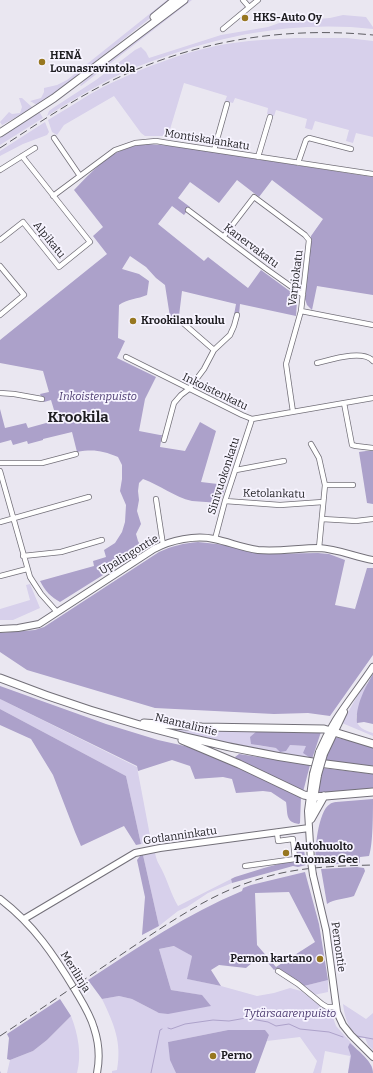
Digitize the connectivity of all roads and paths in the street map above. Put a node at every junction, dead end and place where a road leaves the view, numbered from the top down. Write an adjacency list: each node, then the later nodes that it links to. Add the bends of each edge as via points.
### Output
1 (175, 0): 7 (main road)
2 (184, 0): 7 (main road)
3 (243, 0): 5 (street)
4 (258, 0): 5 (street)
5 (249, 7): 6 (street)
6 (223, 29)
7 (129, 41): 10 (main road)
8 (228, 104): 14 (street)
9 (270, 117): 16 (street)
10 (0, 133)
11 (54, 138): 20 (street)
12 (35, 148): 15 (street)
13 (351, 149): 17 (street, via 309,138)
14 (214, 150): 16 (street, Montiskalankatu); 20 (street, Montiskalankatu, via 156,141 135,143 116,150)
15 (22, 156): 18 (street); 21 (street)
16 (258, 157): 17 (street, Montiskalankatu)
17 (298, 163): 19 (street, Montiskalankatu)
18 (0, 170)
19 (373, 174)
20 (80, 176): 21 (street, Montiskalankatu)
21 (53, 196): 24 (street, Alpikatu, via 90,242 59,267 23,222)
22 (188, 210): 23 (street, Kanervakatu)
23 (224, 236): 26 (street, Kanervakatu); 26 (street, Varpiokatu, via 254,197 308,237)
24 (0, 240)
25 (0, 266): 28 (street, via 24,295)
26 (303, 295): 27 (street, Varpiokatu)
27 (301, 311): 31 (street); 41 (street, Varpiokatu, via 286,364)
28 (0, 315)
29 (237, 316): 32 (street, via 233,331)
30 (183, 323): 32 (street)
31 (373, 325)
32 (214, 350): 36 (street)
33 (126, 357): 36 (street, Inkoistenkatu)
34 (373, 361): 35 (street, via 357,356)
35 (317, 363)
36 (189, 389): 42 (street, Inkoistenkatu); 43 (street, via 174,403)
37 (0, 393): 39 (street)
38 (373, 398): 40 (street, Inkoistenkatu)
39 (42, 399)
40 (344, 403): 41 (street, Inkoistenkatu); 45 (street, via 352,444)
41 (293, 412): 42 (street, Inkoistenkatu)
42 (252, 419): 49 (street, Sinivuokonkatu)
43 (164, 440)
44 (311, 444): 51 (street, via 319,458)
45 (373, 448)
46 (76, 454): 48 (street, via 42,463)
47 (284, 461): 49 (street)
48 (0, 463)
49 (236, 470): 55 (street, Sinivuokonkatu)
50 (0, 471): 57 (street)
51 (325, 485): 52 (street); 56 (street)
52 (353, 485)
53 (89, 497): 57 (street)
54 (156, 500): 63 (street)
55 (225, 501): 56 (street, Ketolankatu, via 280,505); 61 (street, Sinivuokonkatu)
56 (323, 502): 58 (street)
57 (13, 518): 60 (street); 65 (street)
58 (322, 520): 59 (street); 64 (street)
59 (373, 520)
60 (0, 522)
61 (214, 539): 63 (street, Upalingontie, via 193,538); 64 (street, Upalingontie, via 258,550)
62 (102, 540): 65 (street, via 61,552)
63 (163, 545): 69 (street, Upalingontie)
64 (319, 548): 66 (street, Upalingontie)
65 (23, 556): 67 (street)
66 (373, 560)
67 (27, 569): 68 (street); 69 (street, via 33,583)
68 (0, 576)
69 (57, 612): 70 (street, Upalingontie, via 34,625)
70 (0, 629)
71 (373, 667): 74 (street, Pernontie)
72 (0, 678): 73 (main road, Naantalintie)
73 (126, 721): 74 (main road, via 191,727 310,728); 75 (main road, Naantalintie)
74 (331, 731): 76 (main road); 80 (street, Pernontie, bridge, via 322,753)
75 (166, 732): 77 (main road, Naantalintie, via 278,756); 80 (main road)
76 (373, 744)
77 (373, 770)
78 (373, 792): 79 (main road)
79 (324, 796): 80 (main road); 81 (main road)
80 (311, 797): 81 (street, Pernontie); 82 (street, Pernontie)
81 (311, 819): 82 (street, Pernontie)
82 (309, 828): 83 (street, Gotlanninkatu); 88 (street, Pernontie, bridge, via 311,861 326,930)
83 (277, 832): 84 (street, via 278,841 293,839 295,858); 86 (street, Gotlanninkatu, via 135,853)
84 (244, 866)
85 (0, 899): 86 (street, Merilinja)
86 (24, 919): 90 (street, Merilinja, via 47,946 91,1019 98,1048)
87 (278, 970): 88 (street, via 322,1004)
88 (336, 1007): 89 (street, Pernontie, via 348,1032)
89 (373, 1057)
90 (97, 1073)

